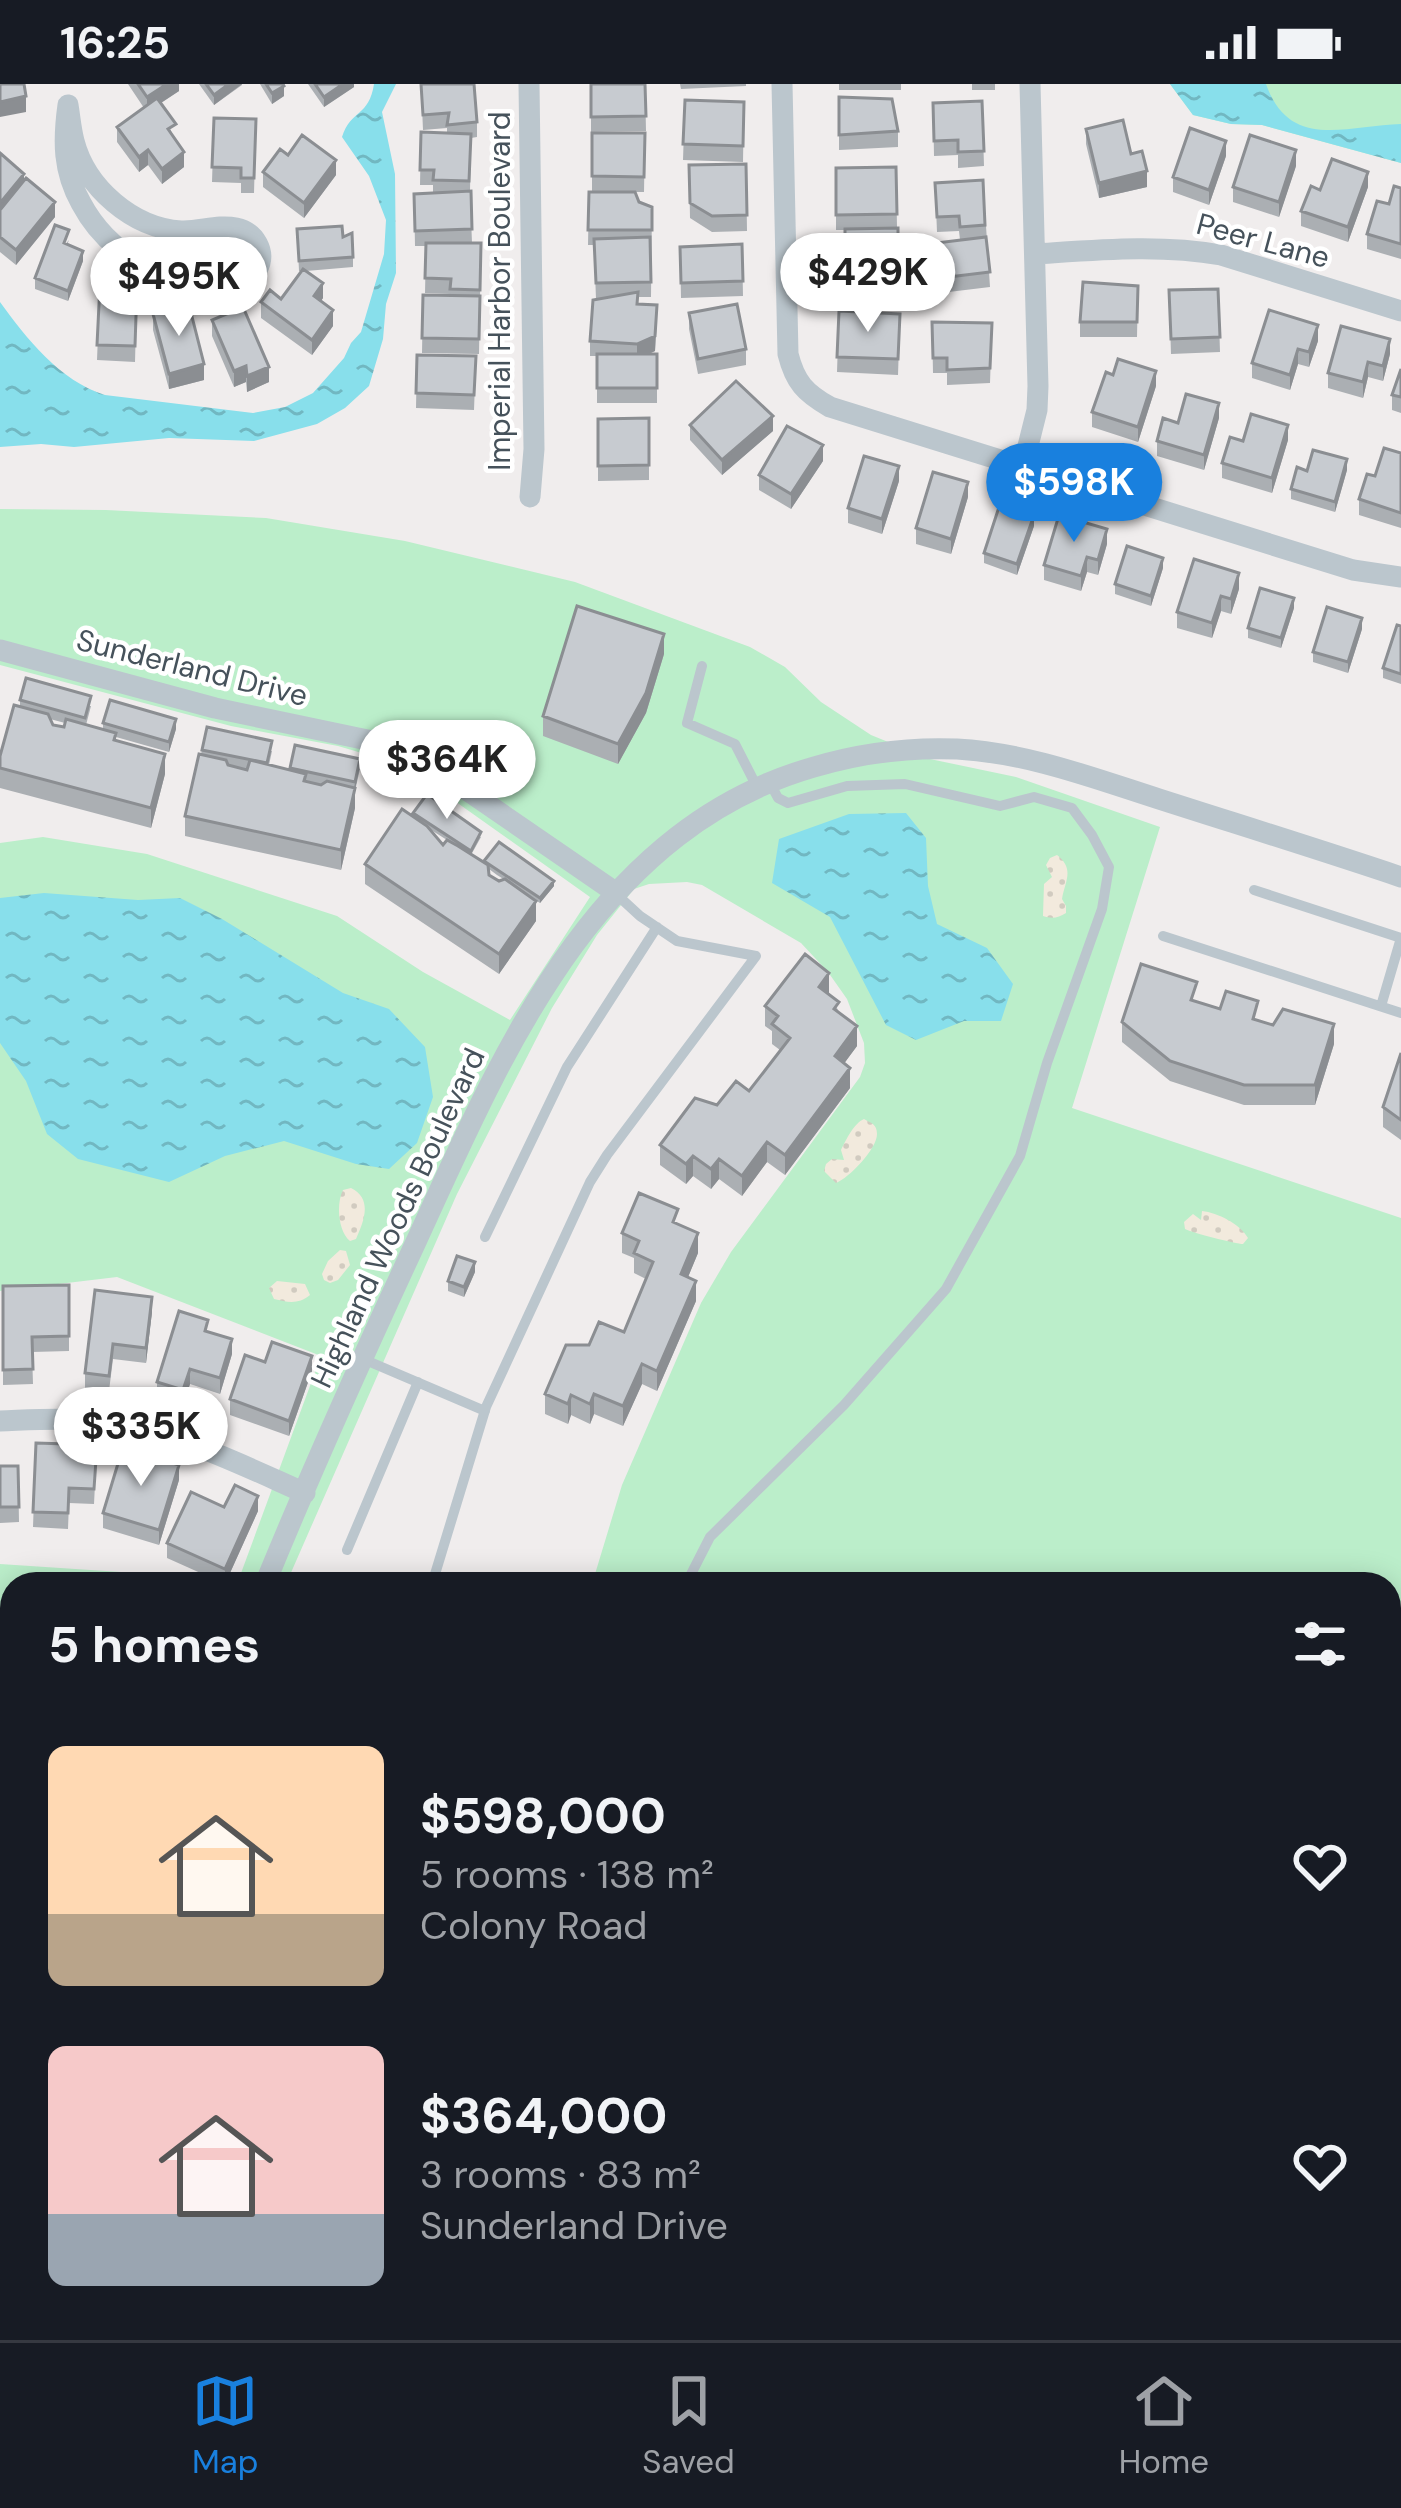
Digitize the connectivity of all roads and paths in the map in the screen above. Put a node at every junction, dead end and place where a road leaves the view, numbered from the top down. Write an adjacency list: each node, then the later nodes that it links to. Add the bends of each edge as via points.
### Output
1 (529, 84): 8 (street, Imperial Harbor Boulevard)
2 (782, 84): 7 (street, via 794,377 830,406)
3 (1030, 84): 5 (street)
4 (69, 94): 4 (street, via 68,174 110,242 147,269 190,284 236,286 256,273 259,245 250,233 233,226 158,229 122,210 93,181 75,145)
5 (1035, 254): 6 (street, Peer Lane, via 1200,251); 7 (street, via 1037,410)
6 (1401, 311)
7 (1023, 466): 9 (street, via 1353,570)
8 (530, 497)
9 (1401, 577)
10 (0, 650): 15 (street, Sunderland Drive, via 400,750)
11 (702, 666): 12 (lane, via 687,723 735,745)
12 (764, 785): 13 (street, via 886,751 1012,755); 15 (street, Highland Woods Boulevard, via 663,845); 30 (lane, via 788,803 847,786 905,784 1000,806 1034,796 1072,808 1109,867 1020,1156 946,1289 844,1405 710,1537)
13 (1401, 877)
14 (1254, 890): 18 (lane)
15 (615, 892): 16 (lane); 22 (street, Highland Woods Boulevard, via 497,1072)
16 (657, 927): 21 (lane, via 567,1067); 24 (lane, via 677,941 756,956 598,1168)
17 (1162, 936): 19 (lane)
18 (1401, 938): 19 (lane)
19 (1381, 1006): 20 (lane)
20 (1401, 1013)
21 (485, 1237)
22 (364, 1359): 23 (lane); 26 (street, Highland Woods Boulevard)
23 (418, 1382): 24 (lane); 27 (lane)
24 (485, 1411): 29 (lane)
25 (0, 1421): 26 (street, via 86,1420 146,1430)
26 (305, 1493): 28 (street, Highland Woods Boulevard)
27 (347, 1550)
28 (270, 1572)
29 (435, 1572)
30 (692, 1572)

